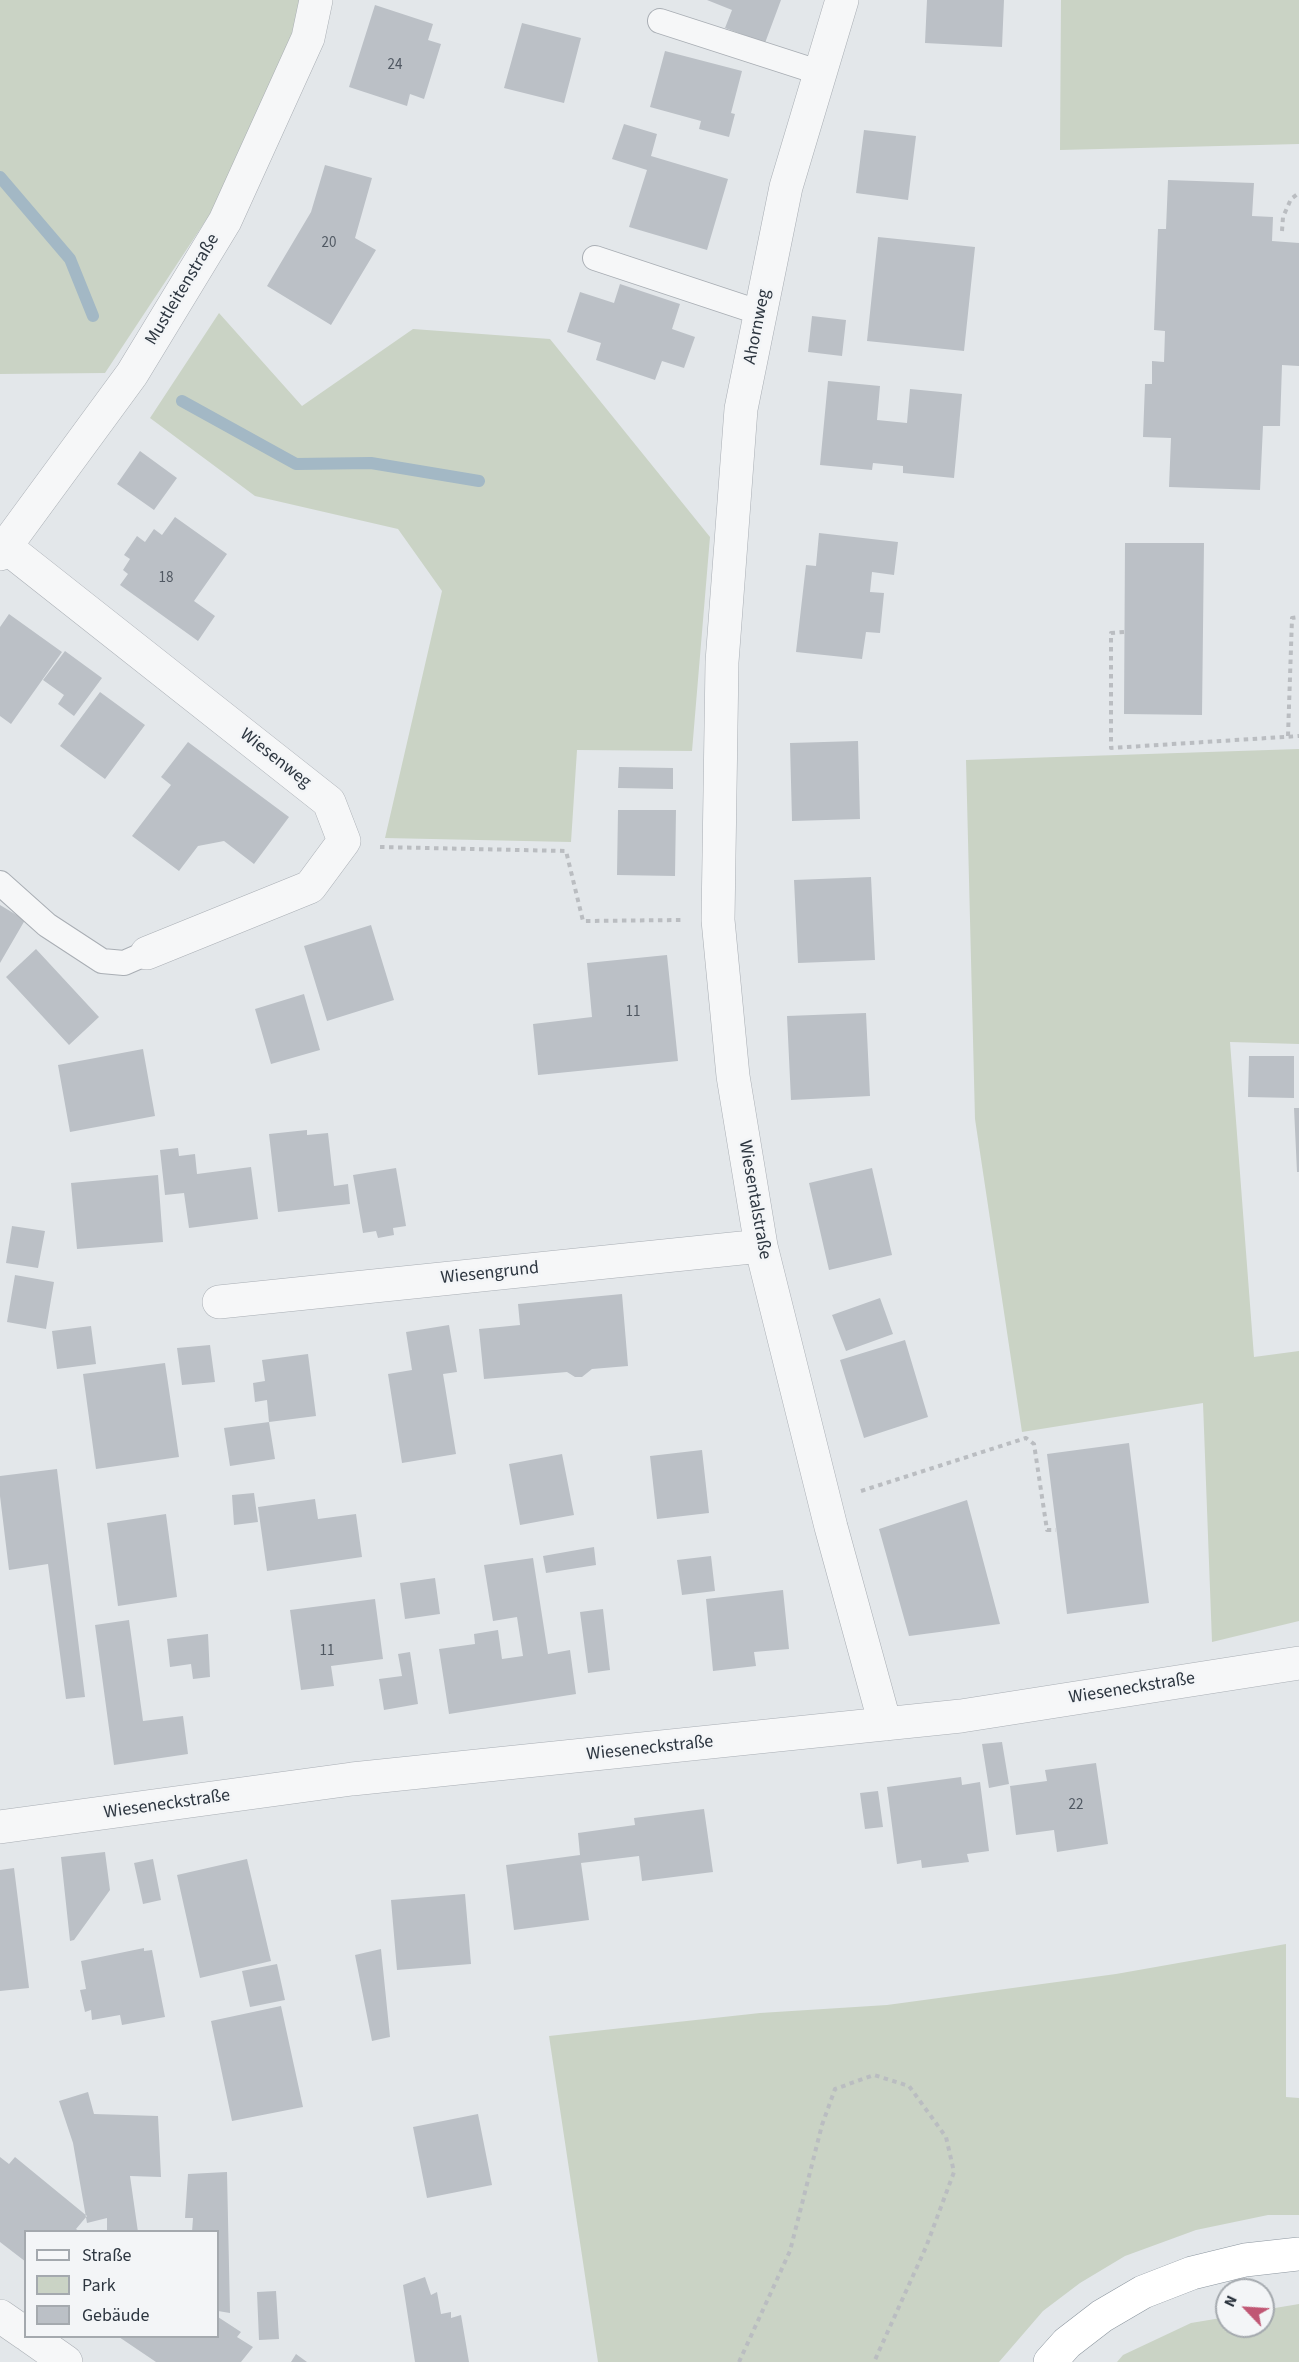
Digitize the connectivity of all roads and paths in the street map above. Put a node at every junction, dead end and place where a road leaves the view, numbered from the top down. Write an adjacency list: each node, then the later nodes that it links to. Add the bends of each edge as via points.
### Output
1 (316, 0): 9 (street, Mustleitenstraße, via 308,38 225,221 132,374)
2 (842, 0): 4 (street, Ahornweg)
3 (660, 21): 4 (lane)
4 (818, 72): 8 (street, Ahornweg, via 786,187)
5 (1299, 193): 6 (path, via 1291,199)
6 (1282, 231)
7 (595, 258): 8 (lane)
8 (761, 313): 12 (street, Ahornweg, via 741,409)
9 (3, 550): 15 (street, Wiesenweg, via 329,802)
10 (1299, 617): 13 (path, via 1292,618)
11 (1125, 632): 13 (path, via 1111,633 1111,748)
12 (722, 662): 17 (street, Wiesentalstraße)
13 (1288, 736): 14 (path)
14 (1299, 736)
15 (344, 841): 17 (path, via 394,849 566,851 583,921); 18 (street, via 310,886)
16 (0, 883): 18 (lane, via 47,925 102,961 124,963)
17 (718, 920): 19 (street, Wiesentalstraße, via 733,1076)
18 (147, 953)
19 (761, 1246): 20 (street, Wiesengrund); 21 (street, Wiesentalstraße)
20 (219, 1302)
21 (826, 1502): 22 (path, via 1026,1438 1035,1444 1047,1530); 24 (street, Wiesentalstraße)
22 (1056, 1530)
23 (1299, 1662): 24 (street, Wieseneckstraße, via 961,1716)
24 (885, 1724): 25 (street, Wieseneckstraße, via 352,1779)
25 (0, 1827)
26 (1299, 2254): 33 (highway, via 1245,2260 1192,2273 1143,2292 1102,2316)
27 (0, 2316): 28 (street)
28 (24, 2333)
29 (31, 2338): 30 (street)
30 (66, 2362)
31 (739, 2362): 32 (path, via 790,2251 834,2089 874,2075 909,2086 946,2137 954,2172 926,2247)
32 (874, 2362)
33 (1050, 2362)

